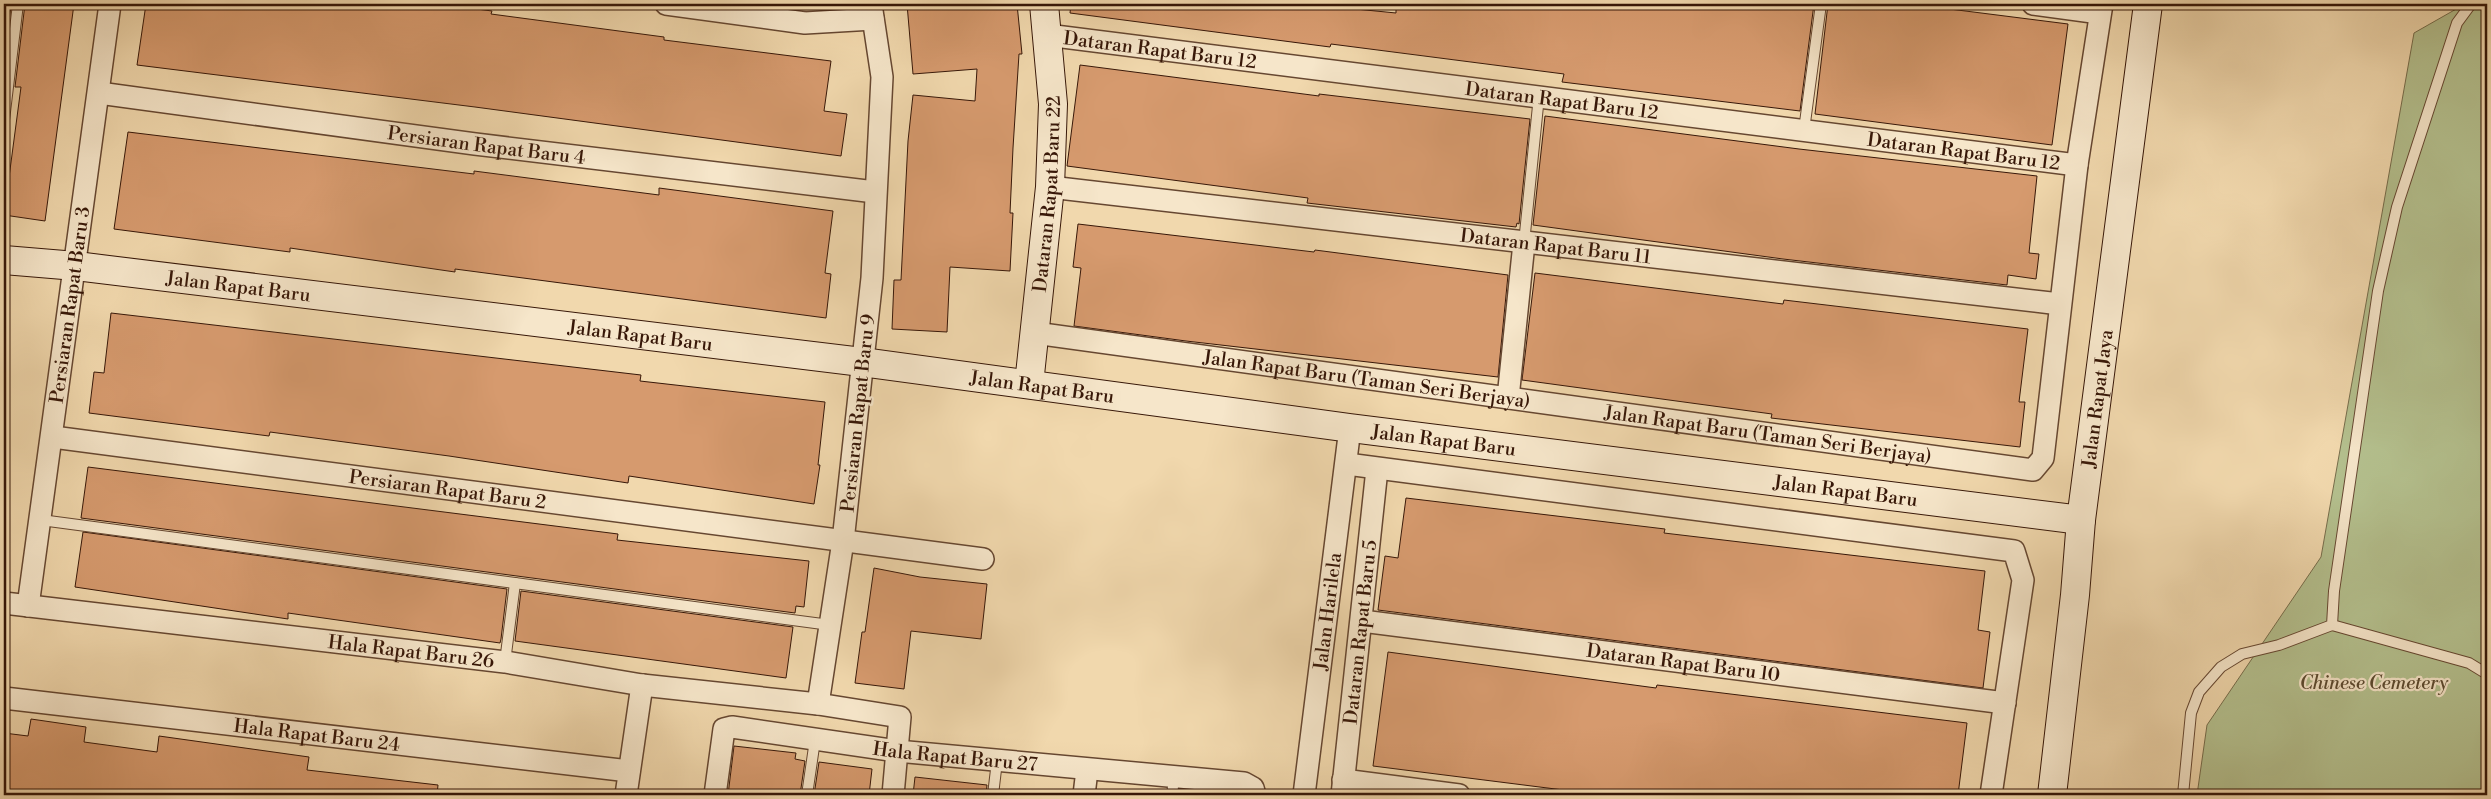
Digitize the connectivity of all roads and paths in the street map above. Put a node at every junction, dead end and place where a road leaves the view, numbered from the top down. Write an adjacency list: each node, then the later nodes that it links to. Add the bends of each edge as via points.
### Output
1 (18, 4): 14 (lane)
2 (110, 4): 12 (street, Persiaran Rapat Baru 3)
3 (666, 4): 10 (street, via 805,23)
4 (1044, 4): 11 (street, Dataran Rapat Baru 22)
5 (1821, 4): 15 (lane)
6 (2033, 4): 9 (street)
7 (2148, 4): 32 (street, Jalan Rapat Jaya)
8 (2471, 4): 40 (lane, via 2457,24 2396,207 2369,346 2335,582)
9 (2101, 8): 16 (street, Jalan Rapat Baru (Taman Seri Berjaya))
10 (872, 11): 18 (street, Persiaran Rapat Baru 9, via 882,77)
11 (1047, 35): 13 (street, Dataran Rapat Baru 12); 17 (street, Dataran Rapat Baru 22, via 1053,104)
12 (99, 93): 18 (street, Persiaran Rapat Baru 4, via 475,144); 21 (street, Persiaran Rapat Baru 3)
13 (1539, 96): 15 (street, Dataran Rapat Baru 12); 19 (lane)
14 (4, 120)
15 (1804, 130): 16 (street, Dataran Rapat Baru 12)
16 (2077, 165): 22 (street, Jalan Rapat Baru (Taman Seri Berjaya))
17 (1050, 187): 19 (street, Dataran Rapat Baru 11); 23 (street, Dataran Rapat Baru 22)
18 (875, 192): 24 (street, Persiaran Rapat Baru 9, via 872,278)
19 (1524, 243): 22 (street, Dataran Rapat Baru 11); 26 (street)
20 (4, 260): 21 (street, Jalan Rapat Baru)
21 (76, 266): 24 (street, Jalan Rapat Baru); 28 (street, Persiaran Rapat Baru 3)
22 (2060, 304): 26 (street, Jalan Rapat Baru (Taman Seri Berjaya), via 2043,458 2033,470)
23 (1036, 334): 25 (street, Dataran Rapat Baru 22); 26 (street, Jalan Rapat Baru (Taman Seri Berjaya))
24 (862, 362): 25 (street, Jalan Rapat Baru); 33 (street, Persiaran Rapat Baru 9)
25 (1029, 384): 27 (street, Jalan Rapat Baru)
26 (1508, 398)
27 (1350, 428): 29 (street, Jalan Harilela); 32 (street, Jalan Rapat Baru)
28 (52, 438): 31 (street, Persiaran Rapat Baru 3); 33 (street, Persiaran Rapat Baru 2)
29 (1347, 464): 30 (street, Jalan Rapat Baru); 61 (street, Jalan Harilela)
30 (1377, 469): 38 (street, Dataran Rapat Baru 5); 45 (street, Jalan Rapat Baru, via 2014,551 2023,580)
31 (41, 520): 35 (lane); 37 (street, Persiaran Rapat Baru 3)
32 (2081, 520): 64 (street, Jalan Rapat Jaya)
33 (843, 542): 34 (street, Persiaran Rapat Baru 2); 39 (street, Persiaran Rapat Baru 9)
34 (983, 558)
35 (515, 583): 39 (lane); 41 (lane)
36 (4, 603): 37 (street, Hala Rapat Baru 26)
37 (28, 606): 41 (street, Hala Rapat Baru 26)
38 (1362, 621): 45 (street, Dataran Rapat Baru 10); 53 (street, Dataran Rapat Baru 5)
39 (830, 625): 46 (street, Persiaran Rapat Baru 9)
40 (2332, 625): 42 (lane, via 2469,663); 65 (lane, via 2242,654 2221,667 2199,692 2192,713)
41 (505, 662): 43 (street, Hala Rapat Baru 26)
42 (2487, 674)
43 (642, 685): 46 (street, Hala Rapat Baru 26); 51 (street)
44 (4, 698): 51 (street, Hala Rapat Baru 24)
45 (2005, 703): 63 (street)
46 (818, 704): 48 (street, via 900,717)
47 (815, 740): 48 (street, Hala Rapat Baru 27); 56 (street, Hala Rapat Baru 27, via 732,727 724,729); 57 (lane)
48 (897, 751): 49 (street, Hala Rapat Baru 27); 58 (street)
49 (997, 761): 50 (street, Hala Rapat Baru 27); 59 (lane)
50 (1087, 770): 52 (street, Hala Rapat Baru 27); 60 (street)
51 (630, 771): 55 (street)
52 (1173, 787): 54 (street, Hala Rapat Baru 27, via 1244,783)
53 (1342, 788): 62 (street)
54 (1254, 792)
55 (626, 795)
56 (715, 795)
57 (807, 795)
58 (893, 795)
59 (993, 795)
60 (1084, 795)
61 (1304, 795)
62 (1459, 795)
63 (1991, 795)
64 (2052, 795)
65 (2183, 795)

